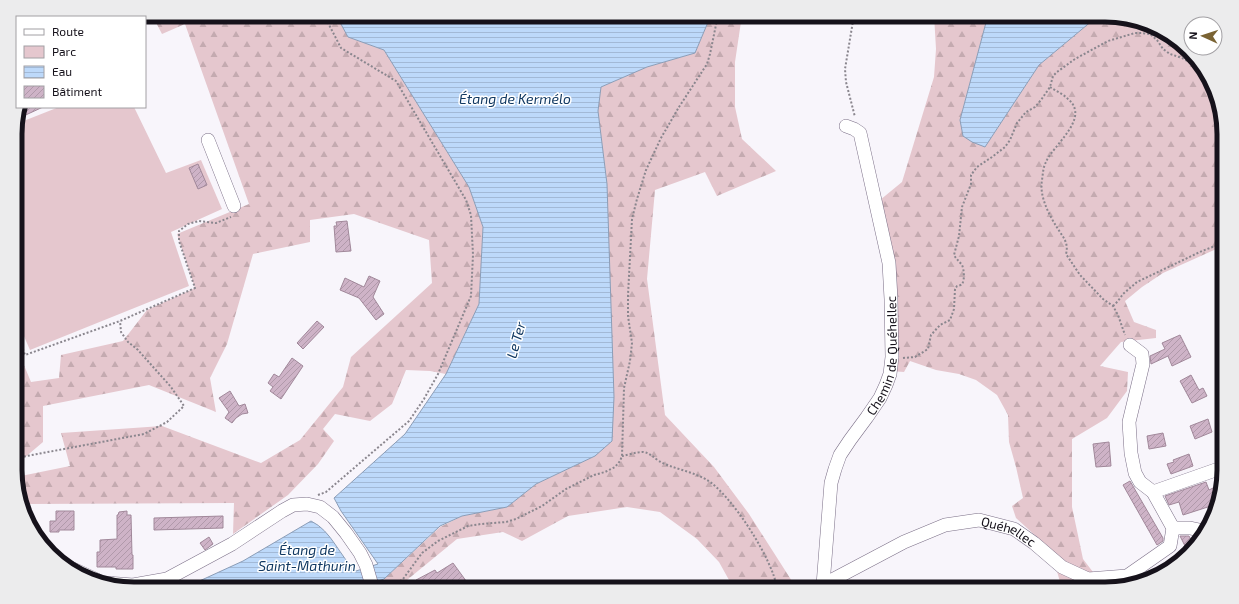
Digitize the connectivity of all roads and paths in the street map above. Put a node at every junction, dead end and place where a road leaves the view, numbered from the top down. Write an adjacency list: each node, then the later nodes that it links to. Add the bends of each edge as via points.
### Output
1 (328, 22): 20 (path, via 341,48 396,81 466,200 471,215 474,255 471,296 438,374 424,399 408,420 326,492)
2 (717, 22): 16 (path, via 707,64 661,138 646,170 632,219 628,316 632,343 624,388)
3 (852, 22): 7 (path, via 845,69)
4 (1191, 63): 5 (path, via 1170,54 1150,34 1134,33 1108,41 1075,59 1053,76)
5 (1050, 87): 11 (path, via 1070,99 1075,109 1075,118 1069,131 1046,161 1041,182 1044,202 1066,241 1066,254 1080,275); 15 (path, via 1035,107 1026,112 1017,123 1005,146 977,167 971,175 971,184 962,207 954,255 962,265 963,283 955,289 954,309 950,320 940,325 931,335 928,350 922,354 908,358)
6 (846, 126): 7 (street)
7 (860, 133): 15 (street, Chemin de Quéhellec, via 889,263)
8 (208, 140): 9 (street)
9 (234, 206): 12 (path, via 232,217 216,223 199,221 188,224 179,232 179,241 195,288)
10 (1217, 245): 11 (path, via 1137,282)
11 (1113, 306): 13 (path)
12 (120, 321): 14 (path, via 25,355); 17 (path, via 121,332 128,342 171,386 184,406 167,422 144,434)
13 (1130, 345): 19 (street, via 1142,354 1143,364 1129,422 1132,454 1135,473 1140,482)
14 (22, 347)
15 (892, 357): 27 (street, Chemin de Quéhellec, via 890,374 880,398 840,455 835,469 831,483)
16 (622, 456): 25 (path, via 615,467 566,489 542,506 516,519 468,526 438,541 422,554); 26 (path, via 642,452 651,454 659,461 707,480 721,492 752,533)
17 (22, 457)
18 (1217, 469): 19 (street)
19 (1153, 492): 21 (street)
20 (316, 495)
21 (1173, 528): 22 (street); 28 (street, Quéhellec, via 1170,546 1127,576 1088,579 1062,567 1034,542 1014,529 979,520 945,526 904,542)
22 (1199, 530)
23 (150, 582): 24 (street, via 166,579 232,544 282,511 300,504 315,505 333,517 356,548 366,565)
24 (371, 582)
25 (399, 582)
26 (776, 582)
27 (820, 582)
28 (828, 582)

